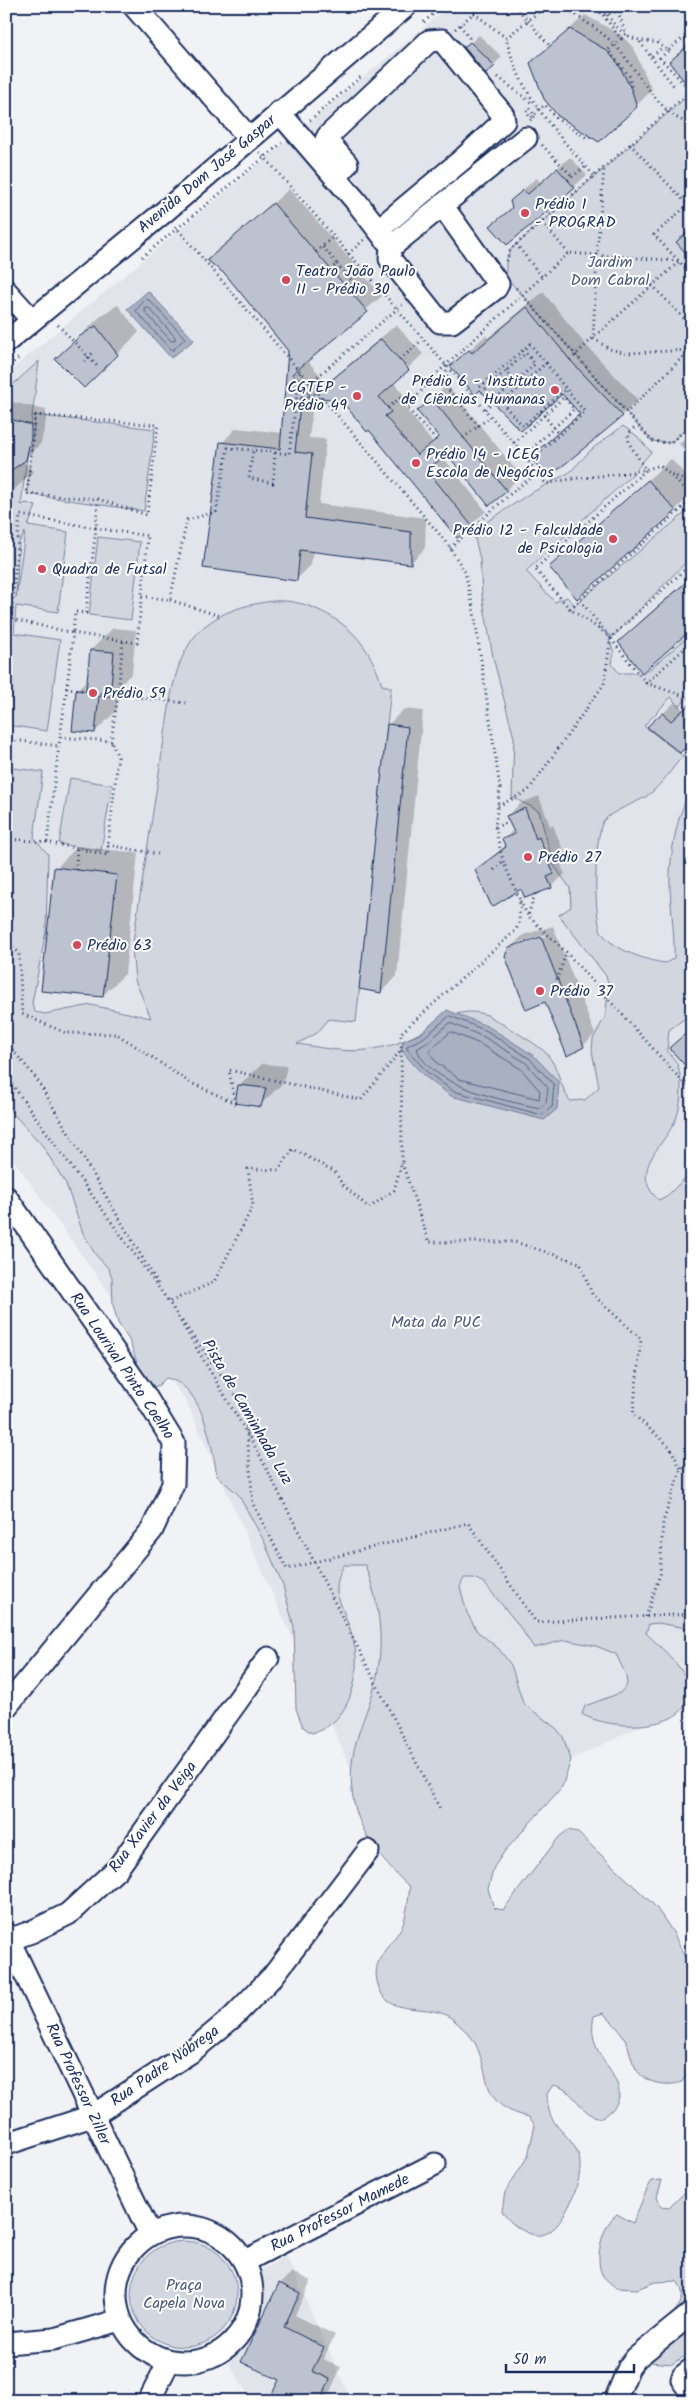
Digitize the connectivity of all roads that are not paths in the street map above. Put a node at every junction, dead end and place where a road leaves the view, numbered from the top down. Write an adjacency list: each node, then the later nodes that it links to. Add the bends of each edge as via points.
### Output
1 (134, 6): 4 (street)
2 (406, 6): 3 (street, Avenida Dom José Gaspar)
3 (279, 112): 4 (street, Avenida Dom José Gaspar); 7 (street)
4 (249, 138): 13 (street, Avenida Dom José Gaspar, via 164,212)
5 (526, 138): 8 (street)
6 (463, 159): 7 (street, via 504,119 442,40 429,41 328,136 326,140 347,164); 8 (street); 10 (street)
7 (335, 176): 10 (street)
8 (477, 176): 9 (street)
9 (442, 205): 11 (street); 11 (street, via 498,284 496,288 452,322 440,322 390,259)
10 (379, 229): 11 (street)
11 (391, 247)
12 (6, 290): 13 (street)
13 (31, 319): 14 (street, Avenida Dom José Gaspar)
14 (6, 342)
15 (6, 1198): 17 (street, Rua Lourival Pinto Coelho, via 144,1394 174,1443 173,1484 152,1530)
16 (268, 1658): 19 (street, Rua Xavier da Veiga, via 117,1868 68,1914)
17 (6, 1707)
18 (368, 1851): 20 (street, Rua Padre Nóbrega, via 273,1976 233,2017 191,2052)
19 (7, 1938): 20 (street, Rua Professor Ziller)
20 (92, 2116): 21 (street, Rua Padre Nóbrega); 23 (street, Rua Professor Ziller)
21 (6, 2144)
22 (435, 2164): 24 (street, Rua Professor Mamede)
23 (150, 2234): 24 (street, via 171,2226 193,2226 214,2232 226,2240); 26 (street, via 131,2250 119,2271 116,2296)
24 (245, 2261): 28 (street, via 253,2286 251,2312 240,2335 220,2353 196,2362)
25 (692, 2313): 32 (street, via 629,2367)
26 (120, 2320): 27 (street, via 54,2339); 28 (street, via 143,2348)
27 (6, 2343)
28 (169, 2361): 31 (street)
29 (692, 2369): 30 (street, via 682,2380)
30 (692, 2393)
31 (149, 2401)
32 (615, 2401)

